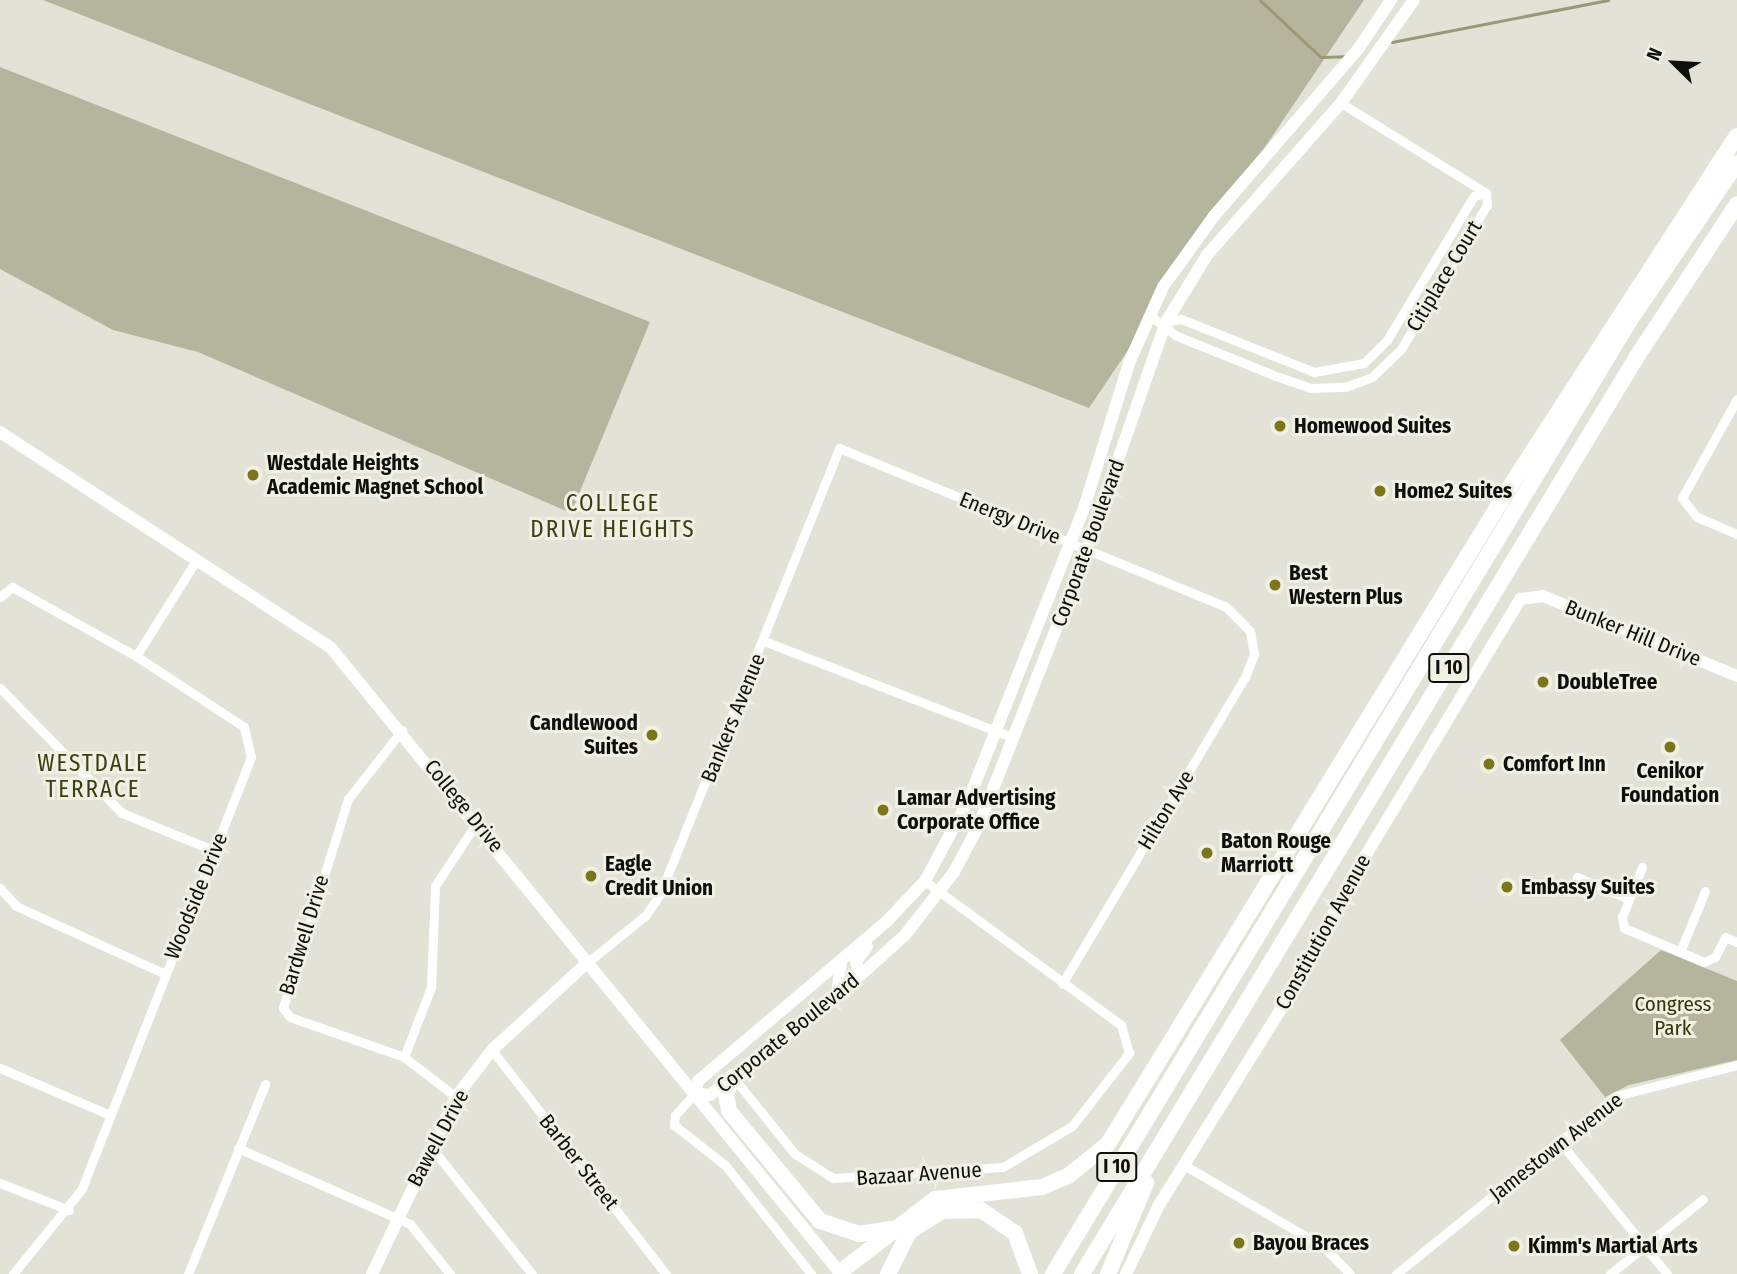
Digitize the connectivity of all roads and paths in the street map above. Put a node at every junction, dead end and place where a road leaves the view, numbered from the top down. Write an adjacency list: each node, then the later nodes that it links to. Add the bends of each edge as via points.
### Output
1 (1414, 1): 3 (street, Corporate Boulevard)
2 (1388, 5): 10 (street, Corporate Boulevard, via 1314,103 1192,243)
3 (1341, 103): 6 (street); 11 (street, Corporate Boulevard, via 1208,255)
4 (1737, 136): 77 (highway, via 1516,477 1108,1144 1054,1182 943,1196)
5 (1737, 163): 89 (highway, I 10, via 1630,320)
6 (1486, 193): 8 (street, Citiplace Court, via 1474,196); 9 (street, Citiplace Court, via 1487,205)
7 (1737, 204): 68 (highway, I 10, via 1636,358)
8 (1430, 267): 9 (street); 12 (street, Citiplace Court)
9 (1443, 275): 14 (street, Citiplace Court)
10 (1149, 315): 11 (street, Citiplace Court); 22 (street, Corporate Boulevard)
11 (1166, 322): 13 (street, Citiplace Court, via 1181,319); 15 (street, Citiplace Court, via 1177,335); 23 (street, Corporate Boulevard)
12 (1383, 344): 14 (street); 16 (street, Citiplace Court, via 1364,363)
13 (1253, 349): 15 (street); 16 (street, Citiplace Court)
14 (1395, 355): 17 (street, Citiplace Court, via 1372,377)
15 (1247, 364): 17 (street, Citiplace Court, via 1310,388)
16 (1330, 372): 17 (street)
17 (1333, 388)
18 (1737, 399): 21 (street, via 1697,461 1684,505)
19 (0, 432): 24 (street, College Drive)
20 (839, 448): 22 (street, Energy Drive); 29 (street, Bankers Avenue)
21 (1737, 534)
22 (1071, 542): 23 (street, Energy Drive); 28 (street, Corporate Boulevard)
23 (1088, 549): 27 (street, Energy Drive, via 1225,606); 31 (street, Corporate Boulevard)
24 (197, 559): 30 (street); 34 (street, College Drive, via 331,648)
25 (1527, 595): 32 (street, Bunker Hill Drive); 72 (street, Constitution Avenue, via 1514,607 1352,878 1292,993)
26 (0, 597): 30 (street, Woodside Drive, via 12,587)
27 (1250, 631): 55 (street, Hilton Ave, via 1254,654 1245,677)
28 (1033, 638): 31 (street); 35 (street, Corporate Boulevard)
29 (764, 641): 35 (street); 51 (street, Bankers Avenue, via 660,894 646,915)
30 (136, 656): 39 (street, Woodside Drive, via 244,727 250,740 251,757)
31 (1044, 661): 36 (street, Corporate Boulevard)
32 (1737, 676)
33 (0, 688): 39 (street, via 122,813)
34 (402, 730): 37 (street, College Drive); 60 (street, Bardwell Drive, via 348,799 283,993 290,1017)
35 (996, 731): 36 (street); 38 (street, Corporate Boulevard)
36 (1014, 738): 41 (street, Corporate Boulevard)
37 (478, 822): 51 (street, College Drive); 60 (street, via 435,886 431,988)
38 (948, 845): 41 (street, via 947,863); 43 (street, Corporate Boulevard)
39 (215, 851): 53 (street, Woodside Drive)
40 (1642, 867): 47 (street)
41 (954, 872): 46 (street, Corporate Boulevard)
42 (1577, 877): 47 (street)
43 (925, 881): 46 (street); 48 (street, Corporate Boulevard)
44 (0, 888): 53 (street, via 26,912)
45 (1704, 891): 50 (street)
46 (939, 894): 54 (street, Corporate Boulevard); 55 (street)
47 (1629, 899): 50 (street, via 1624,928)
48 (875, 932): 52 (street, Corporate Boulevard); 54 (street, via 856,962)
49 (1737, 942): 50 (street, via 1725,936 1708,962)
50 (1680, 952)
51 (588, 962): 59 (street, Bawell Drive); 65 (street, College Drive)
52 (841, 962): 56 (street); 57 (street, Corporate Boulevard)
53 (164, 974): 67 (street, Woodside Drive)
54 (860, 975): 56 (street, Corporate Boulevard)
55 (1062, 984): 63 (street, Bazaar Avenue, via 1121,1025 1129,1053 1116,1076 1072,1126 1013,1162 972,1173 833,1178 795,1154)
56 (837, 994): 58 (street, Corporate Boulevard)
57 (779, 1014): 58 (street); 65 (street, Corporate Boulevard, via 698,1081)
58 (787, 1035): 63 (street, Corporate Boulevard)
59 (492, 1051): 66 (street, Bawell Drive); 85 (street, Barber Street)
60 (404, 1057): 66 (street, Bardwell Drive)
61 (1737, 1065): 69 (street, Jamestown Avenue, via 1621,1094)
62 (0, 1068): 67 (street)
63 (733, 1077): 65 (street, Corporate Boulevard, via 710,1096); 77 (highway, via 726,1095 729,1111 820,1221 859,1234)
64 (265, 1084): 71 (street)
65 (695, 1093): 79 (street, College Drive); 86 (street, via 675,1115 674,1125 725,1165)
66 (456, 1097): 70 (street, Bawell Drive)
67 (110, 1115): 75 (street, Woodside Drive)
68 (1166, 1135): 90 (highway, I 10); 91 (highway)
69 (1559, 1141): 78 (street); 94 (street, Jamestown Avenue)
70 (431, 1147): 76 (street, Bawell Drive); 84 (street)
71 (238, 1148): 76 (street); 81 (street)
72 (1184, 1165): 92 (street, Constitution Avenue); 93 (street, via 1324,1247)
73 (0, 1182): 75 (street)
74 (1703, 1199): 78 (street)
75 (69, 1210): 80 (street, Woodside Drive)
76 (397, 1217): 82 (street, Bawell Drive); 83 (street)
77 (903, 1230): 79 (highway); 87 (highway); 88 (highway, via 942,1211 981,1210 1015,1233)
78 (1644, 1246): 95 (street); 96 (street)
79 (846, 1273)
80 (13, 1274)
81 (188, 1274)
82 (372, 1274)
83 (450, 1274)
84 (531, 1274)
85 (666, 1274)
86 (811, 1274)
87 (888, 1274)
88 (1030, 1274)
89 (1053, 1274)
90 (1082, 1274)
91 (1108, 1274)
92 (1126, 1274)
93 (1350, 1274)
94 (1396, 1274)
95 (1610, 1274)
96 (1667, 1274)

